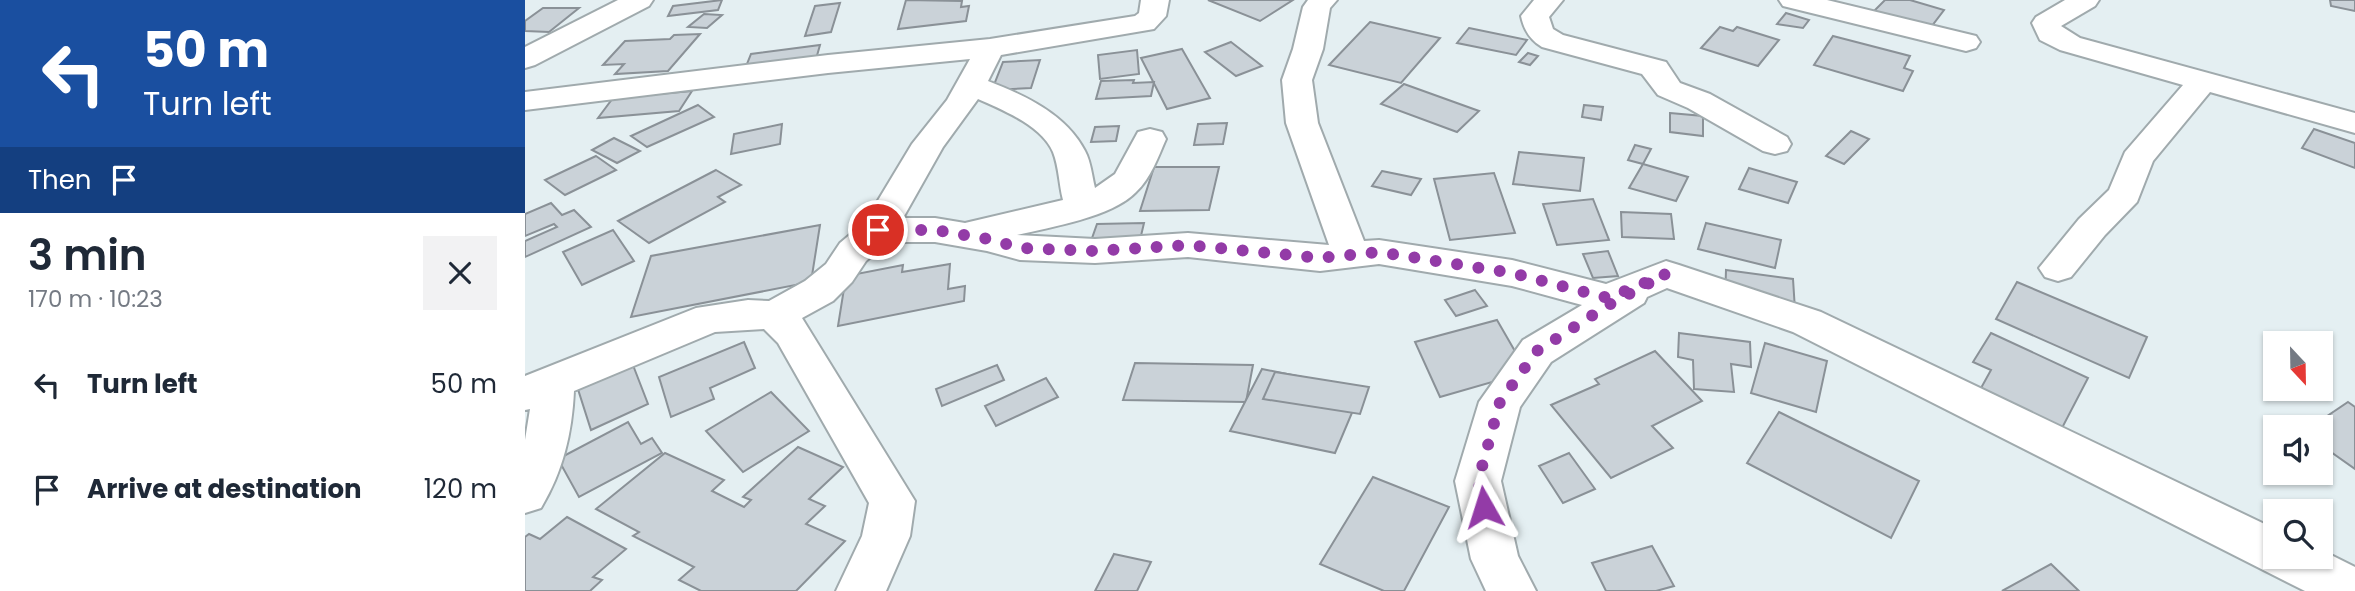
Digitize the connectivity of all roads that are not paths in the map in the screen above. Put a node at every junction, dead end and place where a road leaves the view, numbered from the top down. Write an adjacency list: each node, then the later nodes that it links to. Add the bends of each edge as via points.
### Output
1 (639, 0): 9 (street)
2 (1155, 0): 8 (street, via 1152,16 1143,23)
3 (1323, 0): 19 (street, via 1317,7 1297,80 1301,123)
4 (1549, 0): 15 (street, via 1535,16 1546,37 1655,68 1669,89)
5 (1793, 0): 7 (street)
6 (2085, 0): 10 (street, via 2046,23 2050,34)
7 (1966, 42)
8 (990, 48): 11 (street); 12 (street)
9 (525, 59)
10 (2201, 83): 13 (street); 20 (street, via 2137,159 2125,194)
11 (970, 85): 16 (street, via 1014,104 1064,142); 17 (street, via 928,144)
12 (525, 101)
13 (2355, 123)
14 (1150, 139): 16 (street, via 1122,187)
15 (1776, 144)
16 (1082, 205): 18 (street)
17 (878, 230): 18 (street); 22 (street, via 819,290)
18 (965, 234): 19 (street, via 1020,248 1095,251 1188,245 1320,258)
19 (1350, 255): 21 (street, via 1379,252 1440,260 1608,298)
20 (2058, 268)
21 (1666, 274): 25 (street, via 1807,322); 28 (street, via 1537,351 1500,402 1478,481 1495,559)
22 (775, 317): 23 (street, via 710,318); 27 (street, via 792,333 892,501 886,536)
23 (539, 388): 24 (street, via 546,445)
24 (525, 494)
25 (2263, 546)
26 (2310, 569): 29 (street)
27 (861, 591)
28 (1511, 591)
29 (2354, 591)

